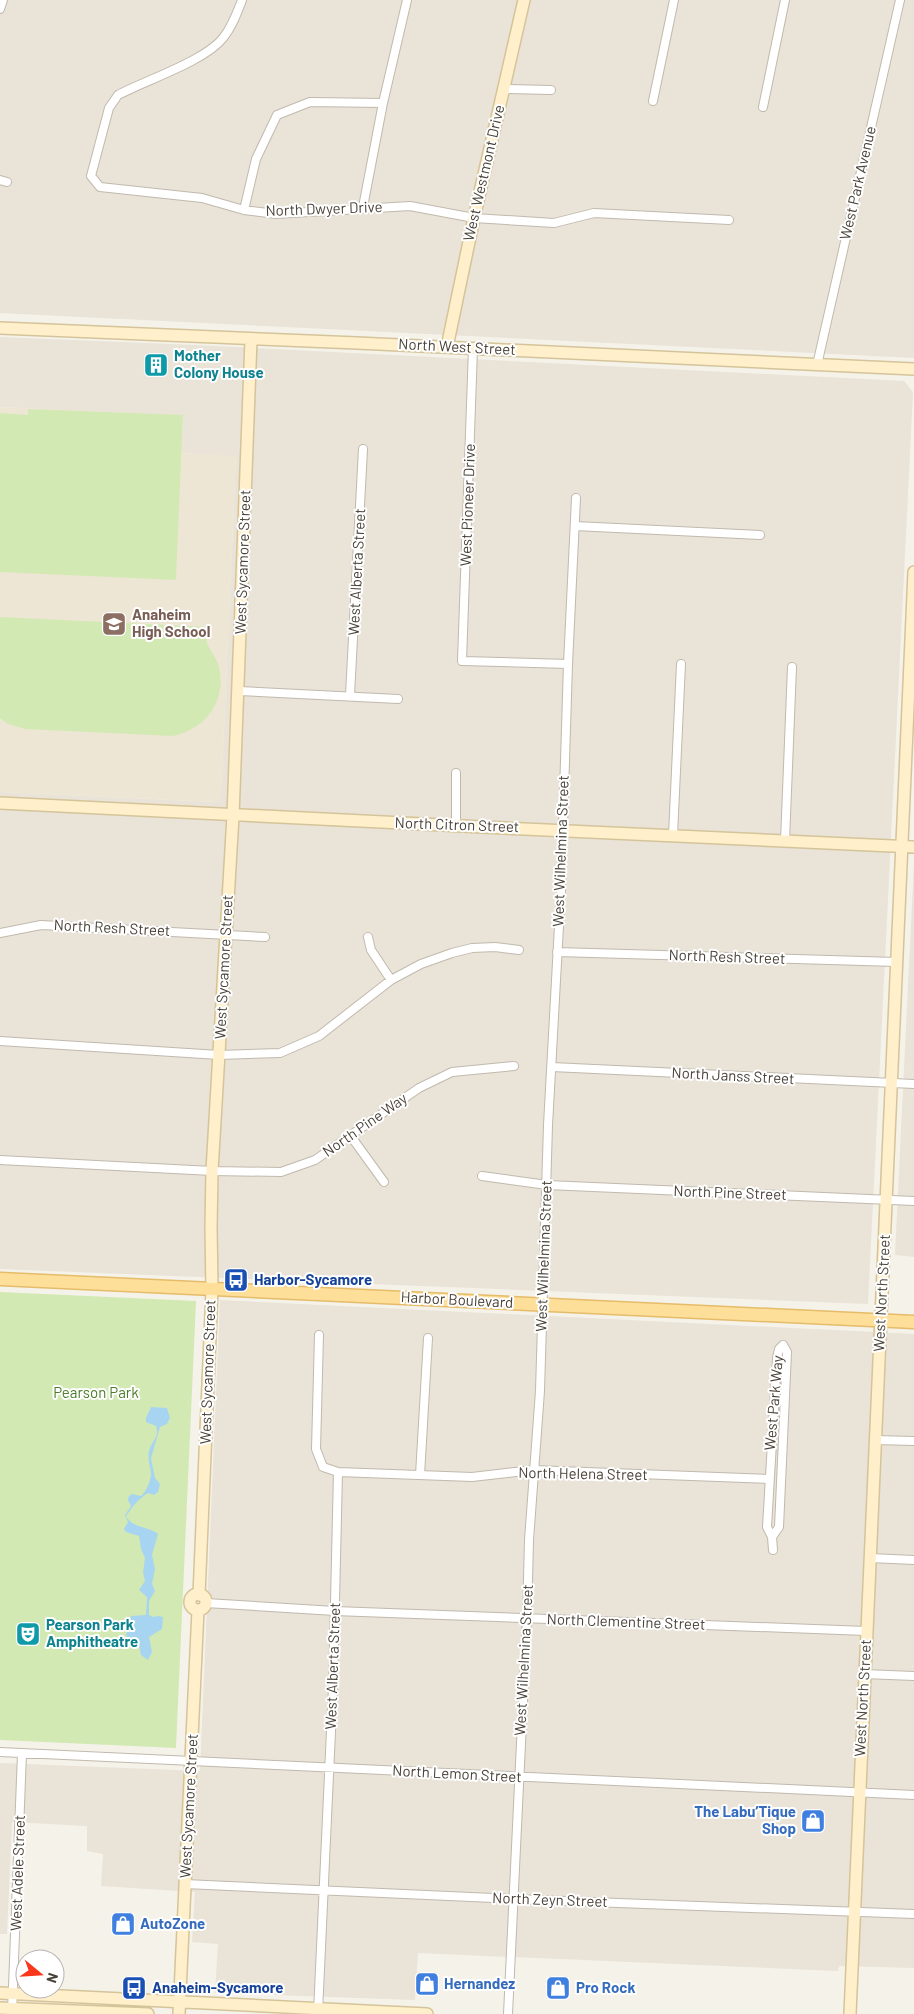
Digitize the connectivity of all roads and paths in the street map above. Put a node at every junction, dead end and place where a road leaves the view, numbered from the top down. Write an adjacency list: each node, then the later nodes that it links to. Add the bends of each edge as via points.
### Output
1 (3, 0): 8 (street)
2 (242, 0): 15 (street, North Dwyer Drive, via 223,39 206,54 118,95 109,108 91,176 100,187 202,198)
3 (407, 0): 12 (street)
4 (524, 0): 9 (street, West Westmont Drive)
5 (674, 0): 11 (street)
6 (784, 0): 13 (street)
7 (900, 0): 22 (street, West Park Avenue)
8 (0, 9)
9 (503, 89): 10 (street); 16 (street, West Westmont Drive)
10 (551, 90)
11 (653, 101)
12 (383, 103): 14 (street); 15 (street, via 310,102 277,116 256,159)
13 (763, 106)
14 (362, 208): 15 (street, North Dwyer Drive, via 276,214); 16 (street, North Dwyer Drive, via 410,206)
15 (244, 210)
16 (474, 218): 17 (street, North Dwyer Drive, via 554,223 594,213); 20 (street, West Westmont Drive)
17 (729, 220)
18 (0, 328): 19 (street, North West Street)
19 (251, 340): 20 (street, North West Street); 32 (street, West Sycamore Street)
20 (447, 347): 21 (street, North West Street)
21 (473, 348): 22 (street, North West Street); 29 (street, West Pioneer Drive, via 462,661)
22 (817, 366): 23 (street, North West Street)
23 (914, 369)
24 (363, 449): 33 (street, West Alberta Street)
25 (576, 498): 26 (street, West Wilhelmina Street)
26 (575, 526): 27 (street); 29 (street, West Wilhelmina Street)
27 (760, 535)
28 (914, 572): 42 (street, West North Street)
29 (568, 664): 39 (street, West Wilhelmina Street)
30 (681, 664): 40 (street)
31 (792, 667): 41 (street)
32 (239, 691): 33 (street); 37 (street, West Sycamore Street)
33 (350, 695): 34 (street)
34 (398, 699)
35 (456, 773): 38 (street)
36 (0, 803): 37 (street, North Citron Street)
37 (233, 816): 38 (street, North Citron Street); 45 (street, West Sycamore Street)
38 (456, 824): 39 (street, North Citron Street)
39 (562, 829): 40 (street, North Citron Street); 49 (street, West Wilhelmina Street)
40 (673, 835): 41 (street, North Citron Street)
41 (785, 841): 42 (street, North Citron Street)
42 (902, 846): 43 (street, North Citron Street); 50 (street, West North Street)
43 (914, 847)
44 (0, 932): 45 (street, North Resh Street, via 41,925)
45 (225, 934): 46 (street, North Resh Street); 53 (street, West Sycamore Street)
46 (265, 937)
47 (368, 937): 51 (street, via 371,950)
48 (519, 950): 51 (street, via 472,948 421,964)
49 (557, 952): 50 (street, North Resh Street); 55 (street, West Wilhelmina Street)
50 (896, 962): 56 (street, West North Street)
51 (391, 980): 53 (street, via 319,1036 280,1053)
52 (0, 1041): 53 (street)
53 (219, 1055): 60 (street, West Sycamore Street)
54 (514, 1066): 58 (street, North Pine Way, via 452,1072 419,1088)
55 (552, 1068): 56 (street, North Janss Street); 63 (street, West Wilhelmina Street)
56 (891, 1083): 57 (street, North Janss Street); 64 (street, West North Street)
57 (914, 1084)
58 (350, 1135): 60 (street, North Pine Way, via 315,1160 281,1172); 62 (street)
59 (0, 1160): 60 (street)
60 (212, 1170): 67 (street, West Sycamore Street)
61 (482, 1176): 63 (street, North Pine Street)
62 (384, 1182)
63 (547, 1186): 64 (street, North Pine Street); 68 (street, West Wilhelmina Street)
64 (886, 1199): 65 (street, North Pine Street); 69 (street, West North Street)
65 (914, 1200)
66 (0, 1280): 67 (main road, Harbor Boulevard)
67 (212, 1290): 68 (main road, Harbor Boulevard); 83 (street, West Sycamore Street)
68 (542, 1304): 69 (main road, Harbor Boulevard); 75 (street, West Wilhelmina Street)
69 (880, 1321): 70 (main road, Harbor Boulevard); 73 (street, West North Street)
70 (914, 1322)
71 (319, 1335): 76 (street, via 316,1449 323,1466)
72 (428, 1338): 77 (street)
73 (875, 1440): 74 (street); 81 (street, West North Street)
74 (914, 1441)
75 (534, 1470): 77 (street, North Helena Street, via 472,1477); 78 (street, North Helena Street); 85 (street, West Wilhelmina Street)
76 (338, 1472): 77 (street, North Helena Street); 84 (street, West Alberta Street)
77 (420, 1475)
78 (769, 1479): 79 (street, West Park Way, via 767,1527); 79 (street, West Park Way, via 777,1358 783,1345 787,1352 779,1527)
79 (772, 1536): 80 (street, West Park Way)
80 (773, 1550)
81 (870, 1558): 82 (street); 86 (street, West North Street)
82 (914, 1560)
83 (201, 1602): 84 (street, North Clementine Street); 91 (street, West Sycamore Street)
84 (335, 1610): 85 (street, North Clementine Street); 92 (street, West Alberta Street)
85 (527, 1618): 86 (street, North Clementine Street); 93 (street, West Wilhelmina Street)
86 (866, 1632): 87 (street, West North Street)
87 (864, 1674): 88 (street); 94 (street, West North Street)
88 (914, 1676)
89 (0, 1752): 90 (street, North Lemon Street)
90 (22, 1753): 91 (street, North Lemon Street); 102 (street, West Adele Street)
91 (192, 1761): 92 (street, North Lemon Street); 96 (street, West Sycamore Street)
92 (329, 1768): 93 (street, North Lemon Street); 97 (street, West Alberta Street)
93 (518, 1777): 94 (street, North Lemon Street); 98 (street, West Wilhelmina Street)
94 (859, 1793): 95 (street, North Lemon Street); 99 (street, West North Street)
95 (914, 1795)
96 (185, 1884): 97 (street, North Zeyn Street); 103 (street, West Sycamore Street)
97 (323, 1890): 98 (street, North Zeyn Street); 106 (street, West Alberta Street)
98 (513, 1899): 99 (street, North Zeyn Street); 110 (street, West Wilhelmina Street)
99 (854, 1911): 100 (street, North Zeyn Street); 111 (street, West North Street)
100 (914, 1914)
101 (0, 1993): 102 (street)
102 (13, 1994): 103 (street); 105 (street, West Adele Street)
103 (180, 2002): 106 (street); 108 (street, West Sycamore Street)
104 (0, 2008): 105 (street)
105 (12, 2011): 107 (street)
106 (318, 2011): 109 (street)
107 (148, 2014)
108 (179, 2014)
109 (427, 2014)
110 (508, 2014)
111 (850, 2014)

